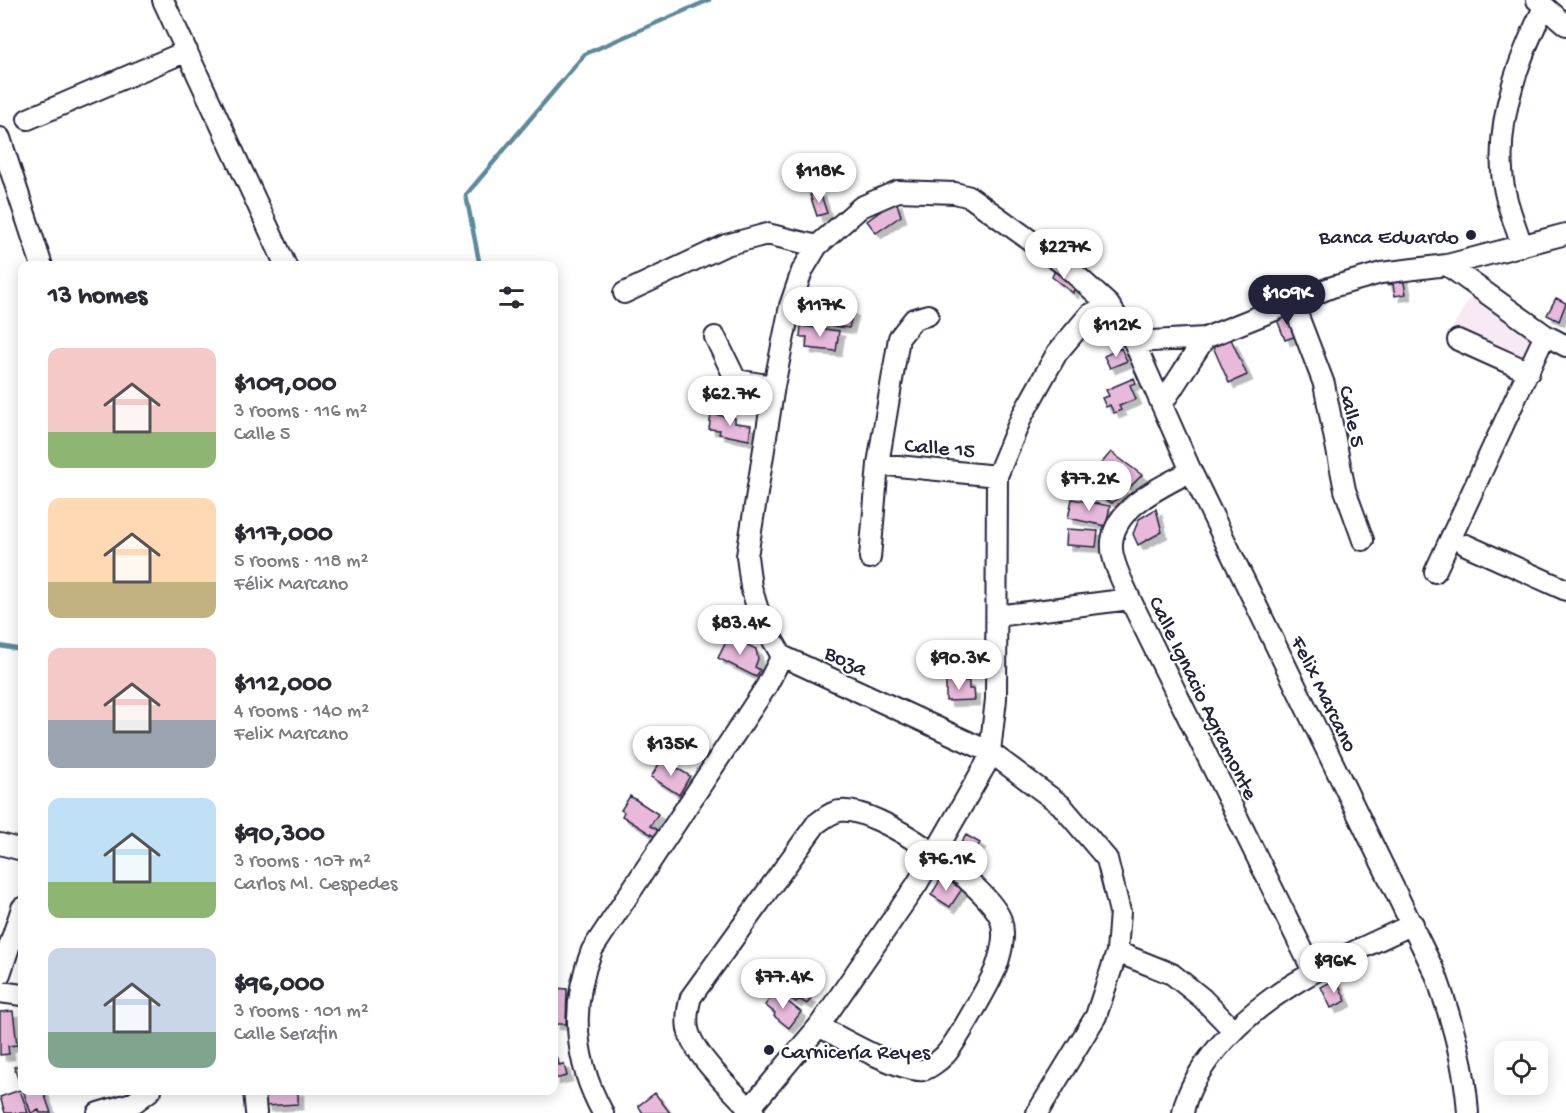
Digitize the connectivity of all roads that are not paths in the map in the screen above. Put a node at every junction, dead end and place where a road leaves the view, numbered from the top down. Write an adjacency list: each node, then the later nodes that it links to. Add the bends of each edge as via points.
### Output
1 (164, 0): 4 (street)
2 (1541, 3): 3 (street); 9 (street, via 1520,57 1505,117 1502,170 1509,209)
3 (1566, 25)
4 (187, 51): 5 (street); 11 (street)
5 (28, 119)
6 (0, 138): 10 (street)
7 (1566, 234): 9 (street)
8 (817, 246): 13 (street, via 767,234 726,245); 15 (street, Felix Marcano, via 861,207 898,191 955,193 970,197 1066,266); 24 (street, Felix Marcano, via 802,272 790,306)
9 (1522, 246): 12 (street)
10 (40, 261)
11 (284, 261)
12 (1447, 265): 14 (street, via 1381,273); 17 (street)
13 (624, 293)
14 (1293, 303): 19 (street); 29 (street, Calle 5, via 1324,384 1345,490)
15 (1109, 305): 21 (street, Felix Marcano); 28 (street, via 1089,315 1057,353 1022,416)
16 (928, 315): 26 (street, via 914,319 899,338)
17 (1545, 335): 22 (street); 23 (street)
18 (716, 337): 24 (street, via 736,380)
19 (1205, 338): 21 (street); 25 (street)
20 (1458, 340): 23 (street)
21 (1134, 342): 25 (street, Felix Marcano)
22 (1566, 346)
23 (1528, 372): 32 (street)
24 (774, 386): 37 (street, Felix Marcano, via 747,556 751,586)
25 (1162, 404): 27 (street, Felix Marcano)
26 (878, 464): 28 (street, Calle 15); 31 (street)
27 (1191, 471): 34 (street, Calle Ignacio Agramonte, via 1143,497 1113,531 1113,557); 44 (street, Felix Marcano)
28 (997, 476): 35 (street)
29 (1363, 540)
30 (1466, 544): 33 (street)
31 (870, 558)
32 (1435, 572)
33 (1566, 590)
34 (1130, 599): 35 (street); 46 (street, Calle Ignacio Agramonte)
35 (997, 616): 39 (street, via 996,699)
36 (722, 621): 37 (street)
37 (766, 633): 38 (street, Felix Marcano)
38 (782, 656): 39 (street, Boza); 57 (street, via 766,687 592,950 583,973 577,1035 592,1092)
39 (990, 752): 42 (street); 45 (street, Boza, via 1061,805 1107,859 1120,912)
40 (0, 844): 41 (street)
41 (18, 849)
42 (935, 855): 50 (street); 50 (street, via 992,903 1004,933 995,971 945,1054 921,1070 866,1051); 54 (street, via 902,831 868,815 840,811 827,816 816,824 691,996 688,1030 694,1044)
43 (18, 920): 47 (street)
44 (1413, 924): 46 (street); 60 (street, Felix Marcano, via 1451,1018 1466,1075)
45 (1117, 952): 51 (street, via 1172,974); 58 (street, Boza, via 1096,1016)
46 (1312, 971): 51 (street)
47 (0, 974)
48 (0, 992): 49 (street)
49 (18, 994)
50 (819, 1026): 54 (street)
51 (1232, 1029): 59 (street, via 1201,1069)
52 (254, 1095): 56 (street)
53 (142, 1102): 55 (street)
54 (750, 1112)
55 (98, 1113)
56 (256, 1113)
57 (603, 1113)
58 (1037, 1113)
59 (1183, 1113)
60 (1468, 1113)

